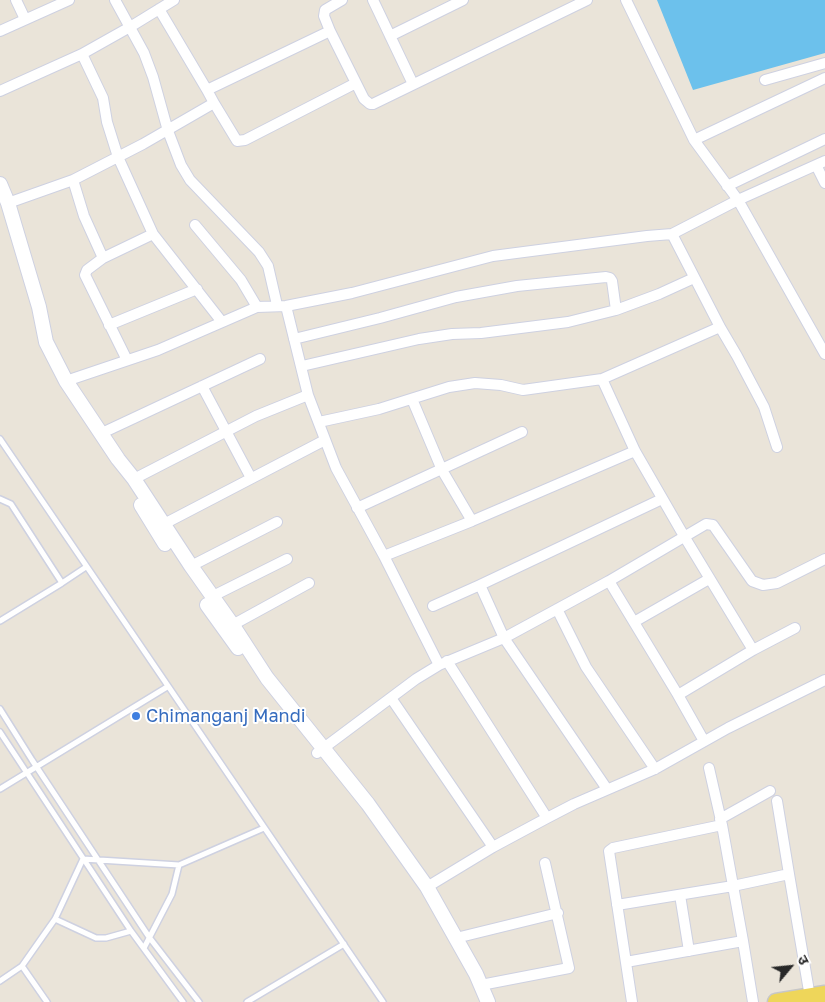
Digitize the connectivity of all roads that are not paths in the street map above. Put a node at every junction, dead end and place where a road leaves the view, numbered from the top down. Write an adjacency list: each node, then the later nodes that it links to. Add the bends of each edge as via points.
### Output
1 (16, 0): 11 (street)
2 (69, 0): 11 (street)
3 (115, 0): 12 (street)
4 (174, 0): 10 (street)
5 (342, 0): 14 (street, via 325,10)
6 (373, 0): 15 (street)
7 (463, 0): 15 (street)
8 (587, 0): 21 (street)
9 (626, 0): 27 (street)
10 (159, 9): 12 (street); 22 (street)
11 (25, 19): 13 (street)
12 (130, 27): 16 (street); 25 (street, via 154,77)
13 (0, 31)
14 (330, 31): 20 (street); 22 (street)
15 (390, 36): 21 (street)
16 (82, 54): 23 (street); 28 (street, via 103,98)
17 (825, 63): 19 (street)
18 (825, 78): 27 (street)
19 (765, 80)
20 (356, 83): 21 (street, via 370,104); 24 (street, via 245,140 237,141)
21 (413, 84)
22 (207, 90): 24 (street)
23 (0, 91)
24 (214, 103): 25 (street)
25 (168, 131): 28 (street); 42 (street, via 190,180 268,266)
26 (825, 139): 33 (street)
27 (694, 140): 33 (street)
28 (118, 157): 30 (street); 37 (street)
29 (821, 163): 31 (street); 34 (street)
30 (73, 180): 35 (street); 39 (street, via 84,216)
31 (825, 182)
32 (0, 184): 35 (street)
33 (727, 186): 34 (street)
34 (738, 200): 38 (street); 49 (street)
35 (8, 203): 54 (street, via 46,342)
36 (195, 224): 43 (street, via 241,280)
37 (153, 234): 39 (street); 41 (street)
38 (672, 234): 40 (street); 42 (street, via 493,256 352,293)
39 (104, 258): 46 (street, via 85,275)
40 (694, 278): 44 (street); 47 (street)
41 (196, 289): 45 (street); 46 (street)
42 (281, 306): 43 (street); 48 (street)
43 (257, 307): 45 (street)
44 (616, 310): 48 (street, via 612,281 606,277 517,286 456,297); 52 (street, via 568,322 419,339)
45 (222, 322): 51 (street)
46 (110, 325): 51 (street)
47 (720, 327): 53 (street); 64 (street, via 764,408)
48 (294, 338): 52 (street)
49 (825, 354)
50 (260, 359): 55 (street)
51 (128, 360): 54 (street)
52 (302, 366): 56 (street)
53 (602, 378): 57 (street, via 523,390 475,383 449,387); 65 (street)
54 (66, 380): 61 (street)
55 (202, 386): 59 (street); 61 (street)
56 (308, 396): 58 (street); 59 (street, via 256,416)
57 (412, 399): 58 (street); 67 (street)
58 (319, 422): 63 (street)
59 (226, 432): 68 (street); 69 (street)
60 (522, 432): 67 (street)
61 (102, 433): 66 (street)
62 (0, 439): 81 (lane)
63 (325, 440): 68 (street); 72 (street)
64 (777, 447)
65 (635, 451): 71 (street); 73 (street)
66 (118, 459): 69 (street); 92 (street, via 152,524)
67 (442, 470): 72 (street); 73 (street)
68 (251, 478): 75 (street)
69 (134, 479): 75 (street)
70 (0, 499): 85 (lane, via 11,504)
71 (662, 499): 76 (street); 86 (street)
72 (357, 508): 77 (street)
73 (472, 521): 77 (street)
74 (277, 522): 80 (street)
75 (164, 524): 80 (street)
76 (684, 536): 78 (street, via 706,524 713,524 752,581 763,585 777,583); 82 (street); 83 (street)
77 (384, 556): 96 (street)
78 (825, 558)
79 (287, 559): 87 (street)
80 (191, 566): 87 (street)
81 (86, 567): 85 (lane); 98 (lane)
82 (710, 579): 91 (street); 95 (street)
83 (610, 581): 89 (street); 91 (street)
84 (309, 582): 92 (street)
85 (62, 583): 90 (lane)
86 (480, 585): 88 (street); 94 (street)
87 (213, 596): 92 (street)
88 (433, 606)
89 (557, 609): 94 (street); 107 (street, via 586,667)
90 (0, 621)
91 (634, 622): 99 (street)
92 (228, 627): 104 (street)
93 (795, 628): 95 (street)
94 (504, 638): 96 (street); 110 (street)
95 (753, 650): 99 (street)
96 (443, 663): 100 (street); 113 (street)
97 (825, 680): 103 (street)
98 (167, 687): 105 (lane); 115 (lane)
99 (678, 694): 103 (street)
100 (390, 698): 104 (street); 116 (street)
101 (0, 708): 105 (lane)
102 (0, 732): 108 (lane)
103 (704, 741): 107 (street)
104 (320, 750): 123 (street, via 368,804); 145 (street, via 396,855)
105 (36, 767): 108 (lane); 118 (lane)
106 (709, 768): 114 (street)
107 (654, 769): 110 (street)
108 (26, 772): 109 (lane); 117 (lane)
109 (0, 789)
110 (607, 789): 113 (street)
111 (770, 790): 114 (street)
112 (777, 801): 121 (street)
113 (547, 818): 116 (street)
114 (721, 822): 122 (street); 125 (street, via 609,851)
115 (264, 828): 120 (lane); 132 (lane)
116 (493, 847): 123 (street)
117 (83, 859): 118 (lane); 127 (lane); 128 (lane)
118 (99, 860): 120 (lane); 129 (lane)
119 (545, 863): 126 (street)
120 (179, 865): 129 (lane, via 172,894)
121 (789, 874): 122 (street); 139 (street)
122 (733, 886): 124 (street); 131 (street)
123 (427, 887): 130 (street)
124 (680, 895): 125 (street); 134 (street)
125 (617, 905): 135 (street)
126 (558, 913): 130 (street); 138 (street, via 569,968)
127 (56, 919): 128 (lane, via 96,938); 136 (lane)
128 (131, 931): 133 (lane)
129 (150, 937): 133 (lane); 142 (lane)
130 (456, 938): 138 (street)
131 (743, 941): 134 (street); 148 (street)
132 (344, 944): 143 (lane); 144 (lane)
133 (144, 948): 141 (lane)
134 (689, 951): 135 (street)
135 (626, 962): 147 (street)
136 (22, 966): 137 (lane); 140 (lane)
137 (0, 981)
138 (481, 986): 146 (street)
139 (817, 995): 149 (main road)
140 (47, 1002)
141 (183, 1002)
142 (198, 1002)
143 (248, 1002)
144 (383, 1002)
145 (482, 1002)
146 (488, 1002)
147 (632, 1002)
148 (753, 1002)
149 (776, 1002)

